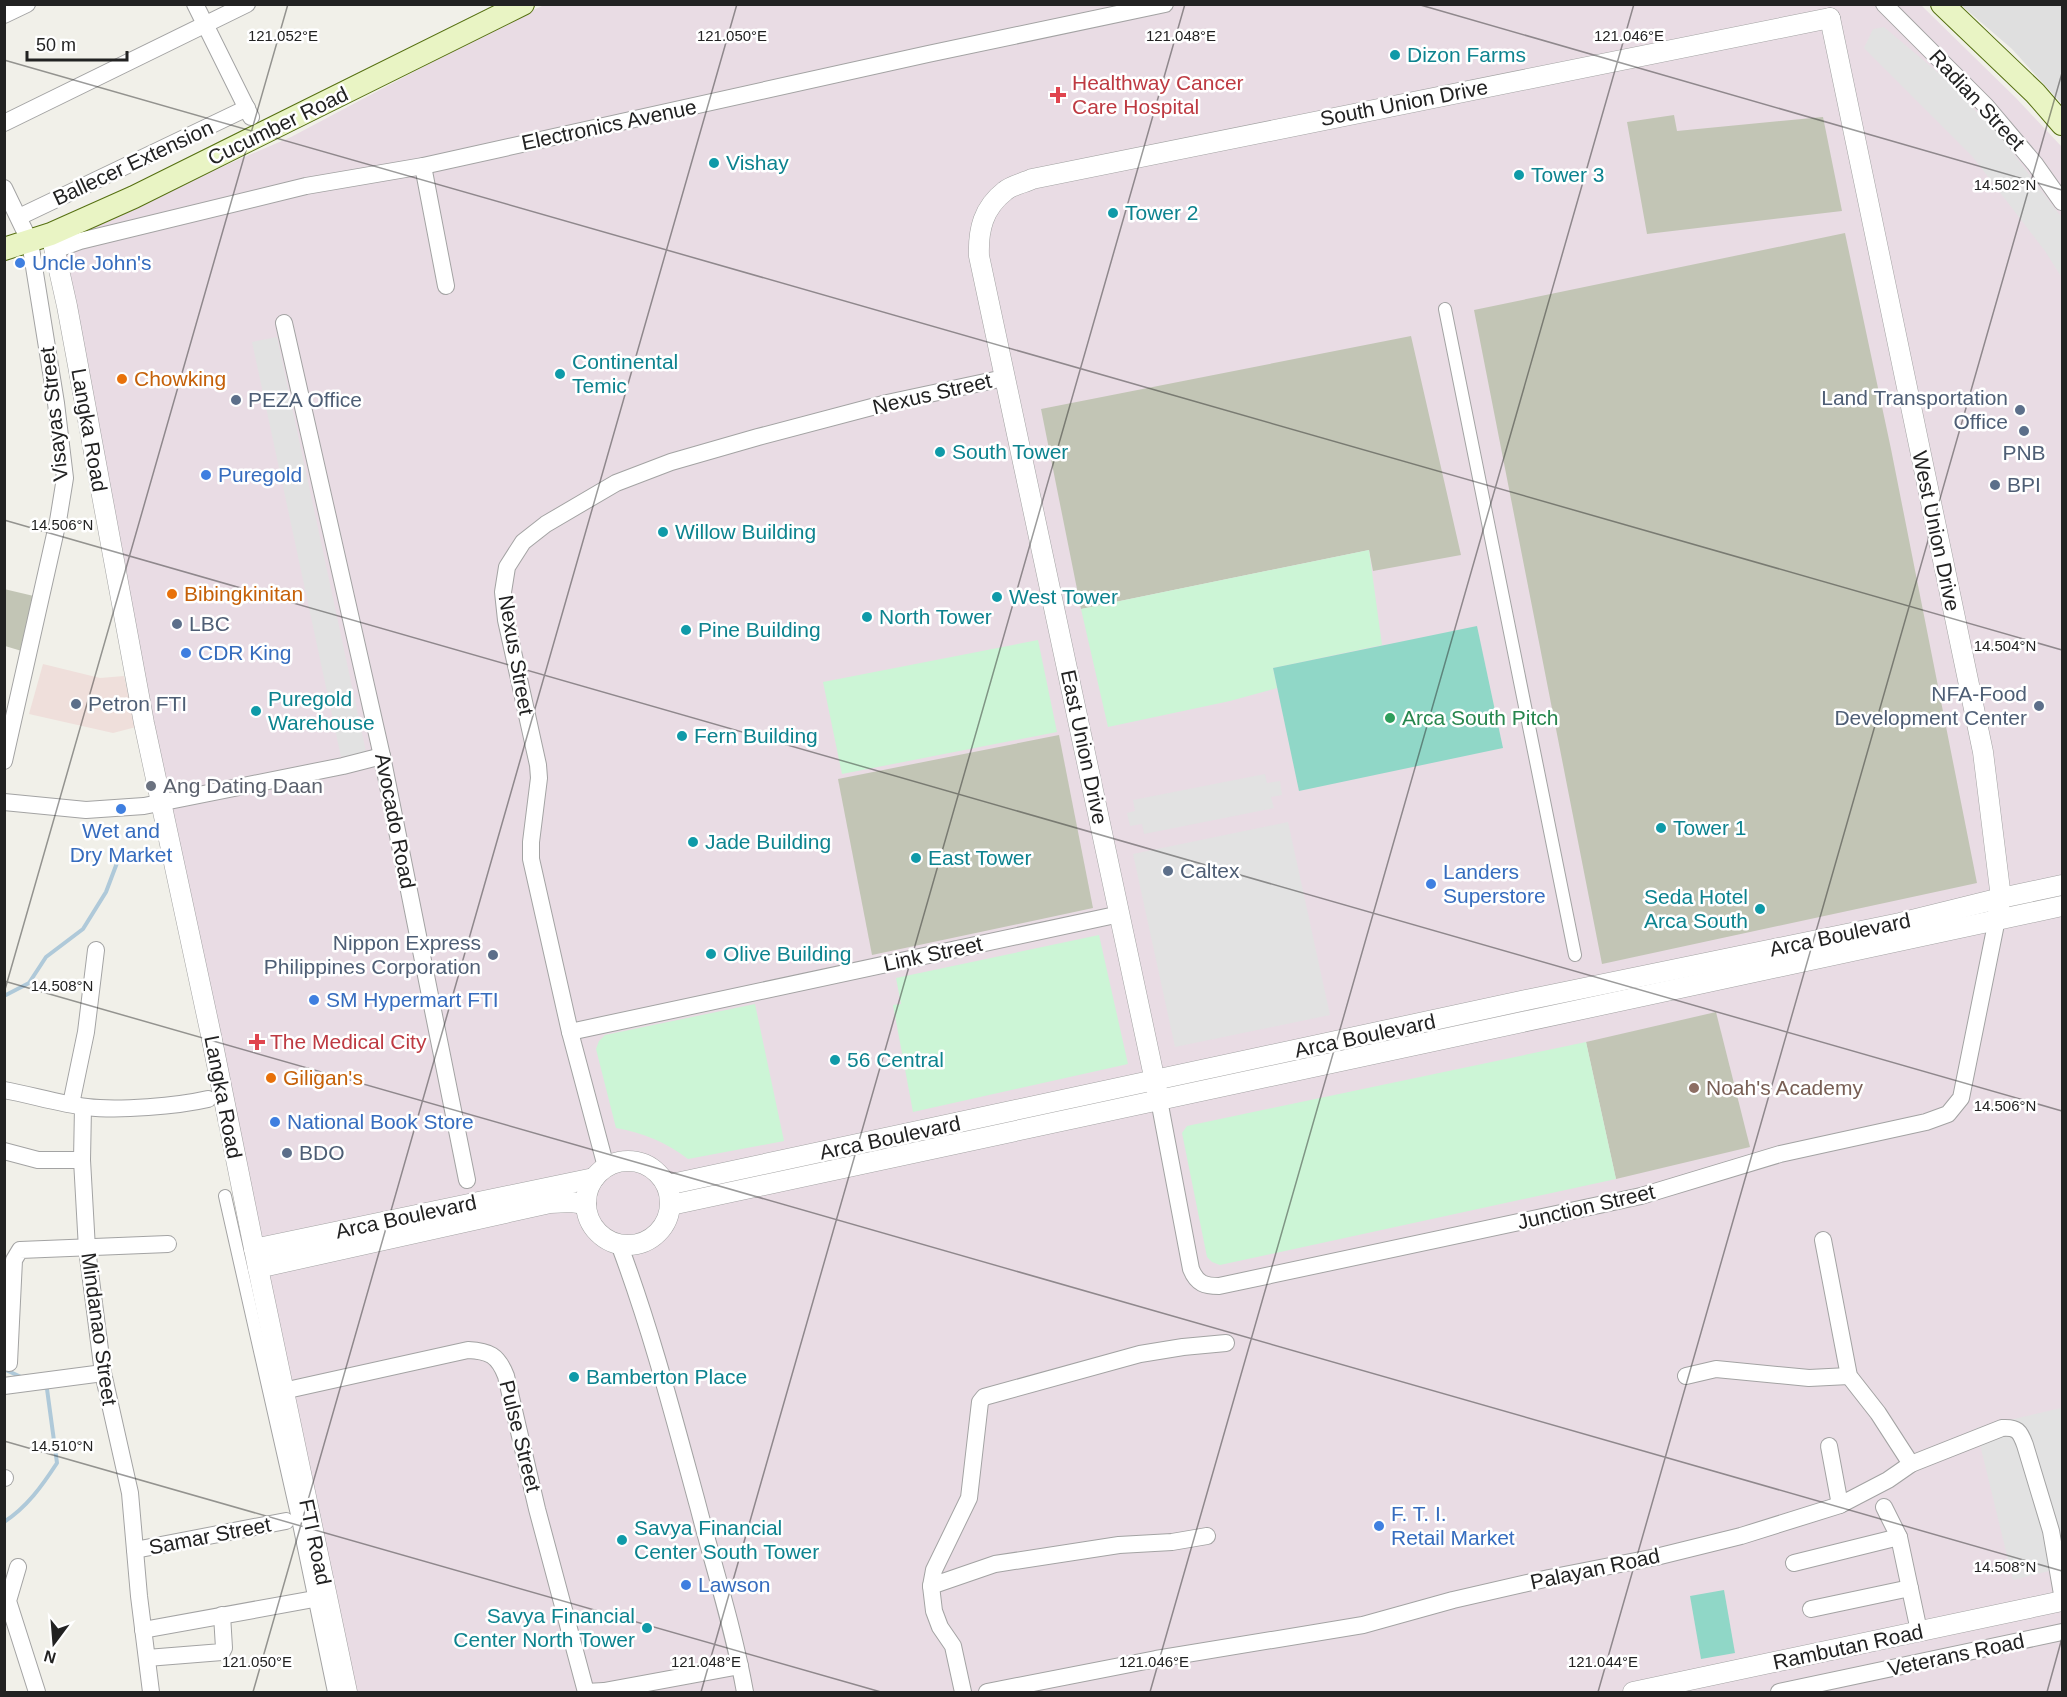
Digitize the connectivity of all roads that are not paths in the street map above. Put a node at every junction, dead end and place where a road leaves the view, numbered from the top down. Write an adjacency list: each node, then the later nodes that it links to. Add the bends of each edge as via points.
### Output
1 (27, 4): 9 (street)
2 (195, 4): 10 (street)
3 (247, 4): 10 (street)
4 (523, 4): 18 (main road, Cucumber Road)
5 (1165, 4): 13 (street, Electronics Avenue)
6 (1884, 4): 15 (street, Radian Street, via 1986,106)
7 (1942, 4): 12 (main road)
8 (1835, 11): 16 (street, South Union Drive, via 1032,179 1006,190); 29 (street, West Union Drive, via 1983,752)
9 (4, 15)
10 (205, 25): 11 (street); 17 (street, Ballecer Extension, via 249,113)
11 (4, 123)
12 (2062, 124)
13 (423, 166): 18 (street, Electronics Avenue, via 306,186 80,241); 20 (street)
14 (4, 188): 17 (street, Visayas Street)
15 (2062, 202)
16 (987, 210): 23 (street, East Union Drive, via 978,235 979,256)
17 (20, 217): 18 (street, Visayas Street)
18 (45, 242): 19 (main road, Cucumber Road); 25 (street, Visayas Street, via 65,478); 27 (street, Langka Road)
19 (4, 249)
20 (446, 286)
21 (1445, 309): 34 (street)
22 (284, 323): 24 (street, Avocado Road)
23 (1004, 378): 31 (street, East Union Drive); 35 (street, Nexus Street, via 875,406 671,462 616,483 523,542 507,567 503,592 539,778 531,859)
24 (382, 756): 27 (street); 44 (street, Avocado Road)
25 (4, 761)
26 (4, 802): 27 (street, via 86,810)
27 (161, 803): 52 (street, Langka Road)
28 (2062, 885): 29 (street, Arca Boulevard)
29 (2001, 898): 32 (street, West Union Drive); 37 (street, Arca Boulevard, via 1900,923 1531,999)
30 (2062, 906): 32 (street, Arca Boulevard)
31 (1120, 914): 35 (street, Link Street); 37 (street, East Union Drive)
32 (1997, 919): 37 (street, Arca Boulevard); 38 (street, West Union Drive)
33 (96, 950): 40 (street, Mindanao Street)
34 (1575, 955)
35 (570, 1032): 43 (street, Nexus Street)
36 (4, 1090): 40 (street)
37 (1158, 1091): 45 (street, Arca Boulevard); 53 (street, East Union Drive, via 1191,1269)
38 (1961, 1098): 53 (street, Junction Street, via 1948,1114 1938,1119 1780,1154 1641,1196 1219,1286)
39 (208, 1099): 40 (street, via 145,1107)
40 (77, 1106): 42 (street, Mindanao Street)
41 (4, 1150): 42 (street, via 38,1160)
42 (82, 1160): 51 (street, Mindanao Street)
43 (600, 1173): 45 (street, via 624,1161 644,1163 661,1176); 47 (street, via 586,1195); 52 (street, Arca Boulevard)
44 (467, 1180)
45 (669, 1195): 50 (street, via 669,1216 656,1234 636,1244)
46 (225, 1196): 55 (street)
47 (586, 1204): 50 (street, via 600,1234); 52 (street, Arca Boulevard, via 550,1203)
48 (1823, 1240): 59 (street)
49 (168, 1244): 51 (street)
50 (619, 1244): 83 (street, via 670,1402)
51 (87, 1249): 56 (street, via 20,1250 16,1255); 57 (street, Mindanao Street)
52 (256, 1259): 55 (street, Langka Road)
53 (1200, 1283)
54 (1226, 1343): 72 (street, via 1140,1354 984,1397 979,1407 969,1498 934,1569)
55 (265, 1356): 61 (street, Langka Road); 75 (street)
56 (9, 1363)
57 (103, 1373): 60 (street); 69 (street, Mindanao Street, via 130,1493)
58 (1686, 1376): 59 (street, via 1716,1369 1809,1378)
59 (1849, 1376): 63 (street)
60 (4, 1386)
61 (283, 1391): 87 (street, FTI Road); 88 (street, Pulse Street, via 468,1350 494,1356 506,1376)
62 (1829, 1446): 64 (street)
63 (1911, 1464): 64 (street, Palayan Road); 74 (street, Palayan Road, via 2002,1428 2014,1427 2021,1433 2047,1515)
64 (1840, 1505): 91 (street, Palayan Road, via 1741,1536 1464,1598 1363,1625 1166,1657)
65 (1884, 1508): 68 (street)
66 (286, 1521): 69 (street, Samar Street)
67 (1207, 1536): 72 (street, via 995,1564)
68 (1899, 1537): 70 (street); 73 (street)
69 (135, 1550): 79 (street, Mindanao Street)
70 (1794, 1563)
71 (18, 1567): 84 (street, via 8,1601)
72 (931, 1586): 90 (street, via 934,1611 953,1646)
73 (1910, 1588): 77 (street); 80 (street)
74 (2062, 1594)
75 (314, 1599): 78 (street); 86 (street)
76 (2062, 1600): 80 (street, Rambutan Road)
77 (1811, 1609)
78 (222, 1615): 79 (street); 82 (street, via 222,1652)
79 (143, 1630): 82 (street, Mindanao Street)
80 (1919, 1631): 92 (street, Rambutan Road)
81 (2062, 1632): 93 (street, Veterans Road)
82 (147, 1658): 85 (street, Mindanao Street)
83 (740, 1666): 88 (street); 89 (street)
84 (37, 1692)
85 (151, 1692)
86 (334, 1692)
87 (346, 1692)
88 (586, 1692)
89 (745, 1692)
90 (963, 1692)
91 (987, 1692)
92 (1633, 1692)
93 (1779, 1692)

